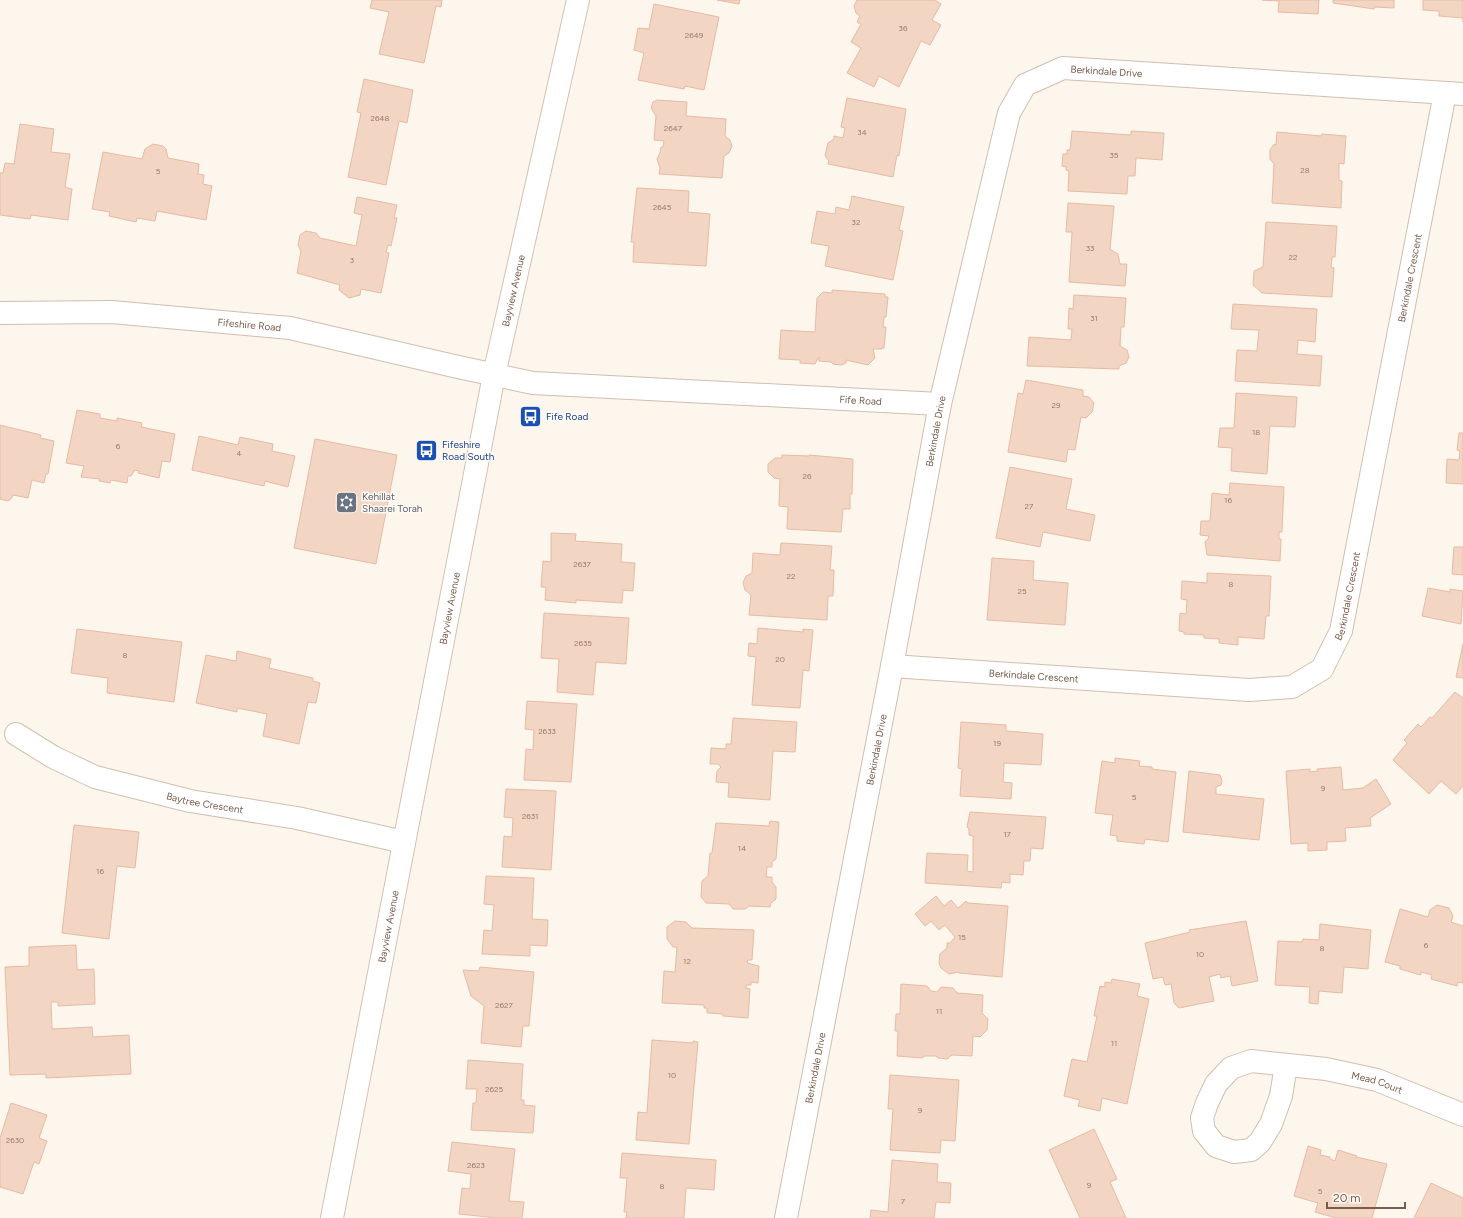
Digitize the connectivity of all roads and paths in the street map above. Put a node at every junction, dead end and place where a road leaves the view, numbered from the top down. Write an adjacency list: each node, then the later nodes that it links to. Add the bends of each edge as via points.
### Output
1 (578, 0): 4 (street, Bayview Avenue)
2 (1454, 93): 5 (street, Berkindale Drive, via 1063,68 1025,85 1009,113); 6 (street, Berkindale Crescent, via 1341,631 1322,669 1292,687 1249,690)
3 (0, 313): 4 (street, Fifeshire Road, via 112,312 290,328)
4 (494, 375): 5 (street, Fife Road, via 533,383); 8 (street, Bayview Avenue)
5 (940, 404): 6 (street, Berkindale Drive)
6 (892, 666): 12 (street, Berkindale Drive)
7 (16, 734): 8 (street, Baytree Crescent, via 47,754 95,777 190,801 297,818)
8 (404, 842): 11 (street, Bayview Avenue)
9 (1286, 1065): 9 (street, Mead Court, via 1251,1061 1231,1068 1216,1084 1202,1118 1204,1131 1216,1146 1234,1152 1251,1150 1260,1142 1271,1124 1281,1096); 10 (street, Mead Court, via 1326,1069 1377,1080)
10 (1463, 1115)
11 (332, 1218)
12 (786, 1218)

